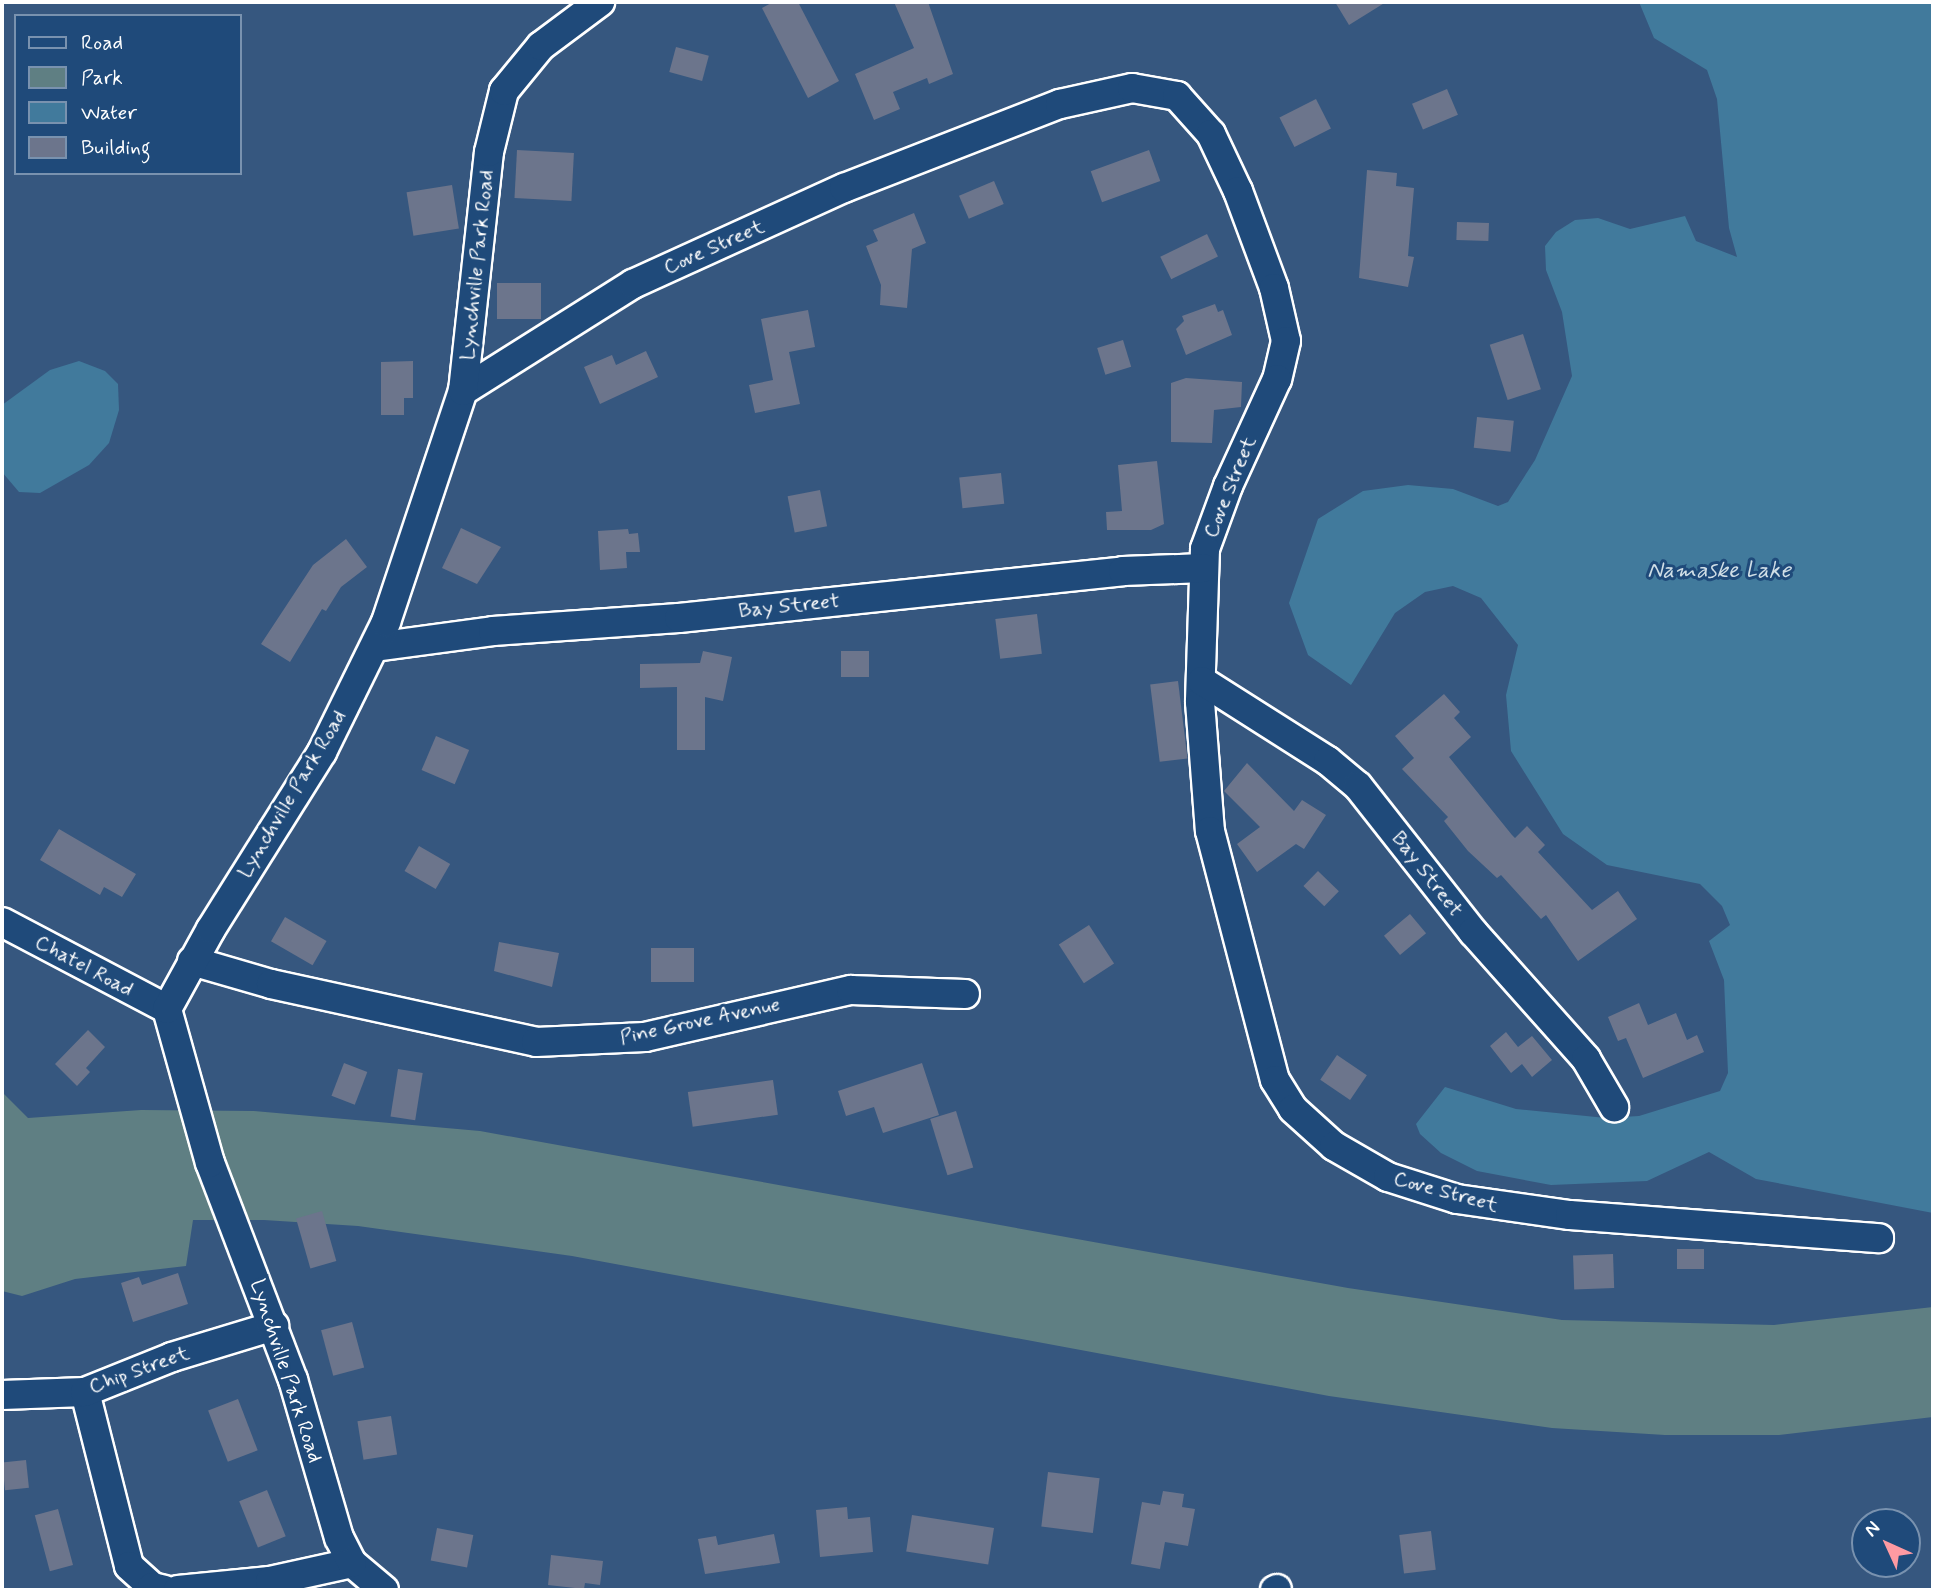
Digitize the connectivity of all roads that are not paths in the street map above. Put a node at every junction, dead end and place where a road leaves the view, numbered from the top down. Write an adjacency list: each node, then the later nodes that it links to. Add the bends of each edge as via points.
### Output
1 (600, 2): 2 (street, Lynchville Park Road, via 523,63 498,107)
2 (463, 391): 3 (street, Cove Street, via 633,284 844,188 1060,104 1132,89 1163,91 1190,106 1225,161 1274,288 1286,341 1277,379 1210,530); 4 (street, Lynchville Park Road)
3 (1203, 568): 4 (street, Bay Street, via 1123,571 679,618 493,631); 5 (street, Cove Street)
4 (375, 647): 7 (street, Lynchville Park Road, via 322,752)
5 (1202, 681): 10 (street, Bay Street, via 1351,779 1522,991 1586,1059); 11 (street, Cove Street, via 1200,740 1205,792 1226,900 1275,1080 1312,1129 1388,1177 1494,1207)
6 (2, 922): 9 (street, Chatel Road)
7 (192, 961): 8 (street, Pine Grove Avenue, via 271,984 536,1042 645,1037 851,990); 9 (street, Lynchville Park Road)
8 (965, 994)
9 (167, 1009): 12 (street, Lynchville Park Road, via 210,1163)
10 (1614, 1108)
11 (1879, 1238)
12 (274, 1326): 13 (street, Chip Street, via 172,1357); 15 (street, Lynchville Park Road, via 329,1512)
13 (85, 1392): 14 (street, Chip Street); 16 (street, via 135,1573 152,1587)
14 (2, 1395)
15 (352, 1563): 17 (street, via 270,1581); 18 (street, Lynchville Park Road)
16 (165, 1590)
17 (178, 1590)
18 (384, 1590)

